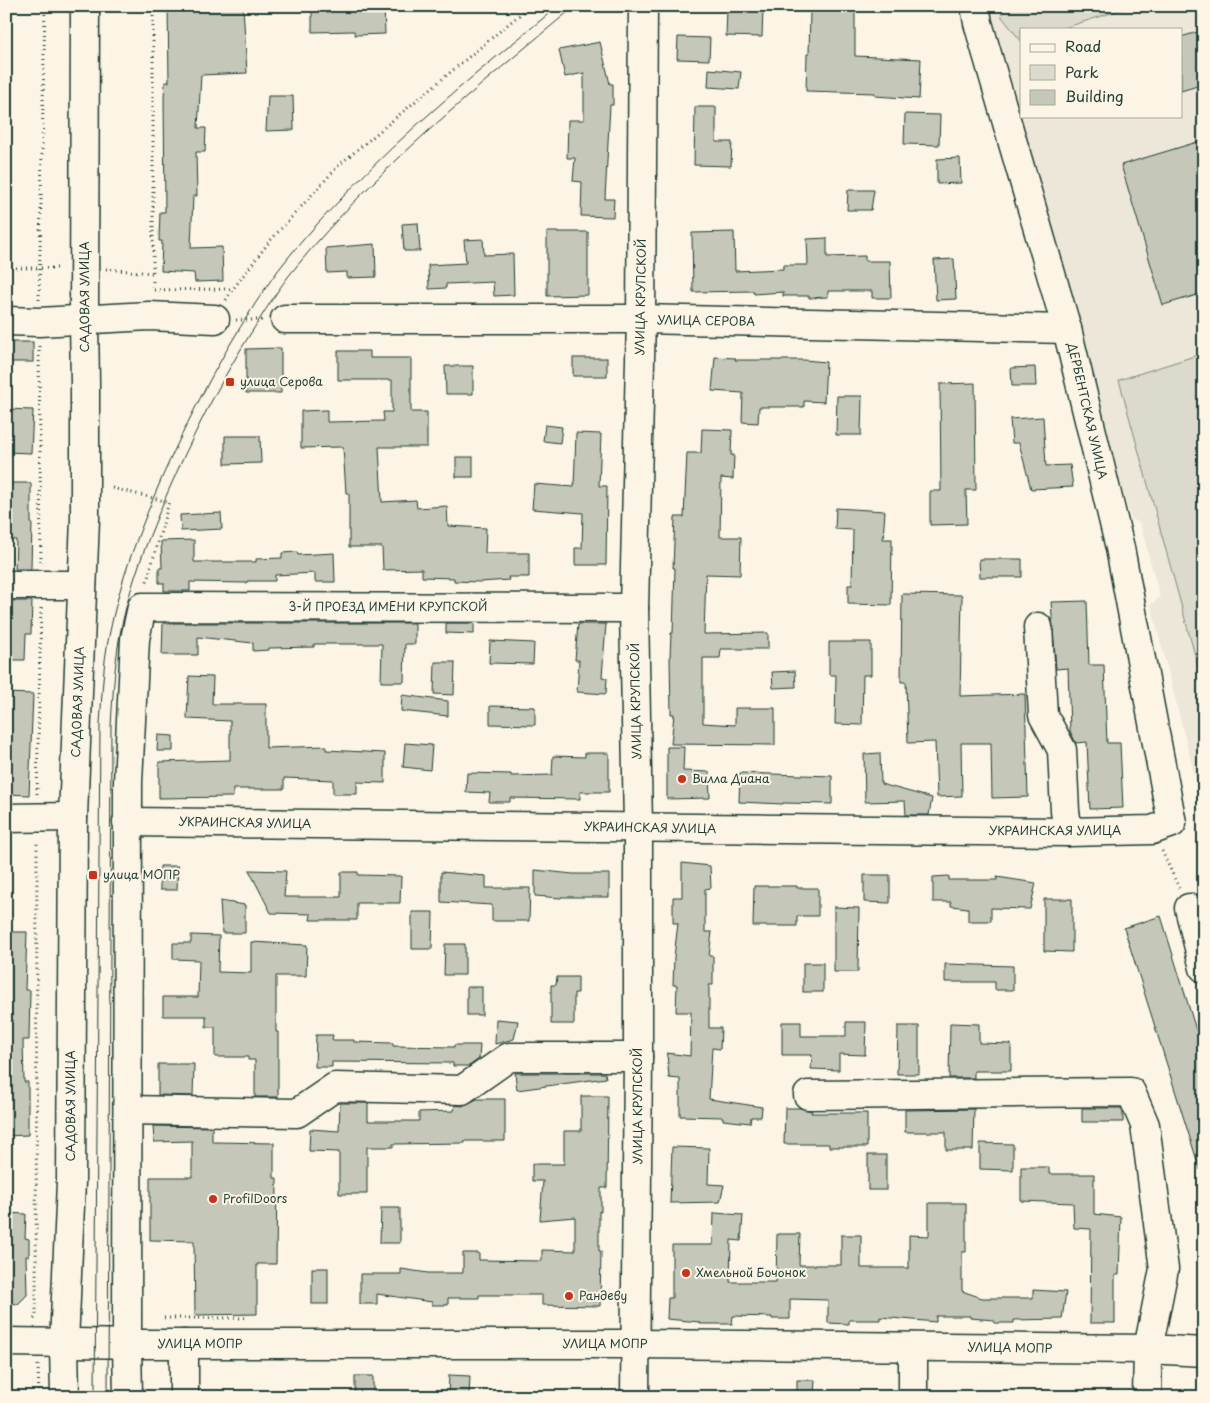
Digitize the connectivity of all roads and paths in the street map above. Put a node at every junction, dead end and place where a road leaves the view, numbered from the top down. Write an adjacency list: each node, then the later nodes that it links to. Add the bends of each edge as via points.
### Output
1 (45, 6): 9 (path)
2 (85, 6): 13 (street, САДОВАЯ УЛИЦА)
3 (153, 6): 11 (path)
4 (530, 6): 12 (path, via 338,165)
5 (643, 6): 16 (street, УЛИЦА КРУПСКОЙ)
6 (975, 6): 19 (street, ДЕРБЕНТСКАЯ УЛИЦА)
7 (6, 268): 9 (path)
8 (65, 268): 9 (path)
9 (40, 269): 18 (path)
10 (105, 269): 11 (path)
11 (152, 272): 12 (path, via 153,290)
12 (233, 288): 14 (path)
13 (84, 319): 14 (street, via 149,316); 18 (street); 23 (street, САДОВАЯ УЛИЦА, via 85,519)
14 (215, 319): 15 (path)
15 (285, 319): 16 (street, УЛИЦА СЕРОВА)
16 (641, 319): 19 (street, УЛИЦА СЕРОВА); 25 (street, УЛИЦА КРУПСКОЙ)
17 (6, 321): 18 (street)
18 (39, 322): 22 (path)
19 (1067, 329): 31 (street, ДЕРБЕНТСКАЯ УЛИЦА, via 1120,548)
20 (112, 488): 24 (path, via 169,502)
21 (6, 584): 22 (street)
22 (41, 585): 23 (street); 27 (path)
23 (82, 585): 28 (street, САДОВАЯ УЛИЦА)
24 (142, 607): 25 (street, 3-Й ПРОЕЗД ИМЕНИ КРУПСКОЙ); 30 (street, via 135,639)
25 (634, 608): 32 (street, УЛИЦА КРУПСКОЙ)
26 (1038, 627): 33 (street, via 1043,715 1062,750)
27 (37, 817): 28 (street); 29 (street); 39 (path, via 36,1317)
28 (73, 817): 40 (street, САДОВАЯ УЛИЦА, via 71,1182)
29 (6, 818)
30 (127, 822): 32 (street, УКРАИНСКАЯ УЛИЦА); 38 (street)
31 (1162, 826): 33 (street, УКРАИНСКАЯ УЛИЦА); 34 (path)
32 (638, 827): 33 (street, УКРАИНСКАЯ УЛИЦА); 36 (street, УЛИЦА КРУПСКОЙ)
33 (1068, 832)
34 (1189, 908): 35 (street)
35 (1204, 968)
36 (638, 1057): 38 (street, via 509,1057 462,1090 334,1087 297,1113); 43 (street, УЛИЦА КРУПСКОЙ)
37 (808, 1095): 45 (street, via 1131,1092 1145,1125 1164,1269)
38 (128, 1110): 41 (street)
39 (18, 1343): 40 (street, УЛИЦА МОПР); 49 (path, via 38,1362)
40 (64, 1343): 41 (street, УЛИЦА МОПР); 48 (street, САДОВАЯ УЛИЦА)
41 (127, 1344): 42 (street, УЛИЦА МОПР); 47 (street)
42 (184, 1344): 43 (street, УЛИЦА МОПР); 50 (street)
43 (636, 1344): 44 (street, УЛИЦА МОПР); 51 (street, УЛИЦА КРУПСКОЙ)
44 (913, 1347): 45 (street, УЛИЦА МОПР); 52 (street)
45 (1148, 1349): 46 (street, УЛИЦА МОПР); 53 (street)
46 (1204, 1352)
47 (128, 1387)
48 (64, 1388)
49 (39, 1397)
50 (184, 1397)
51 (635, 1397)
52 (913, 1397)
53 (1147, 1397)

